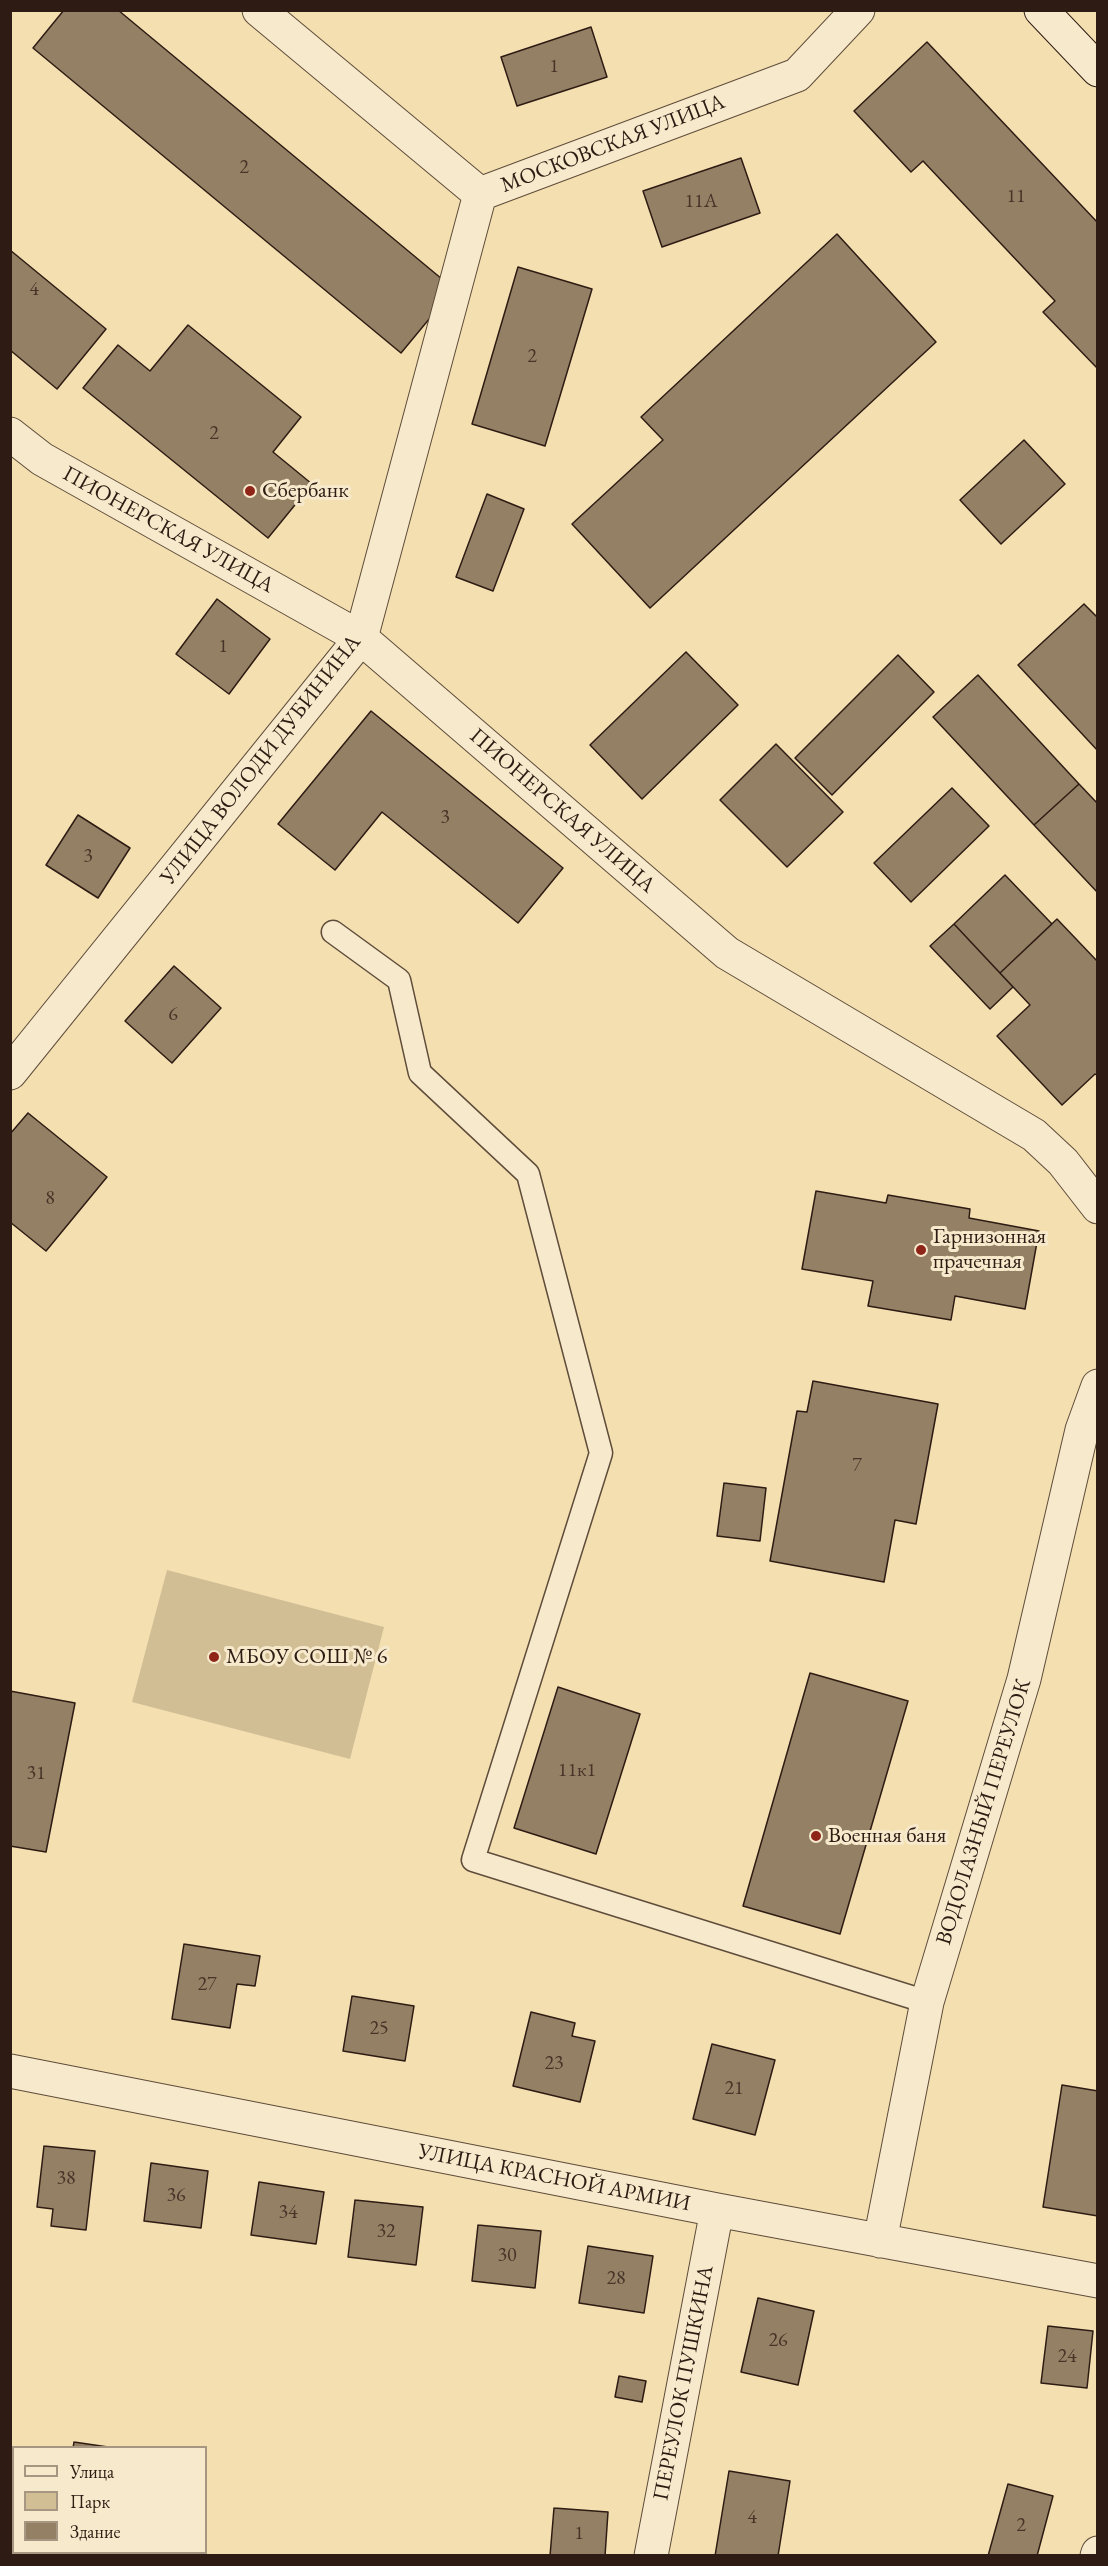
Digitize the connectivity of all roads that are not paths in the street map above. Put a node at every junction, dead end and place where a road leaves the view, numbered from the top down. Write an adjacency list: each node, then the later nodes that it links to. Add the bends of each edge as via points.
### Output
1 (259, 10): 5 (street, МОСКОВСКАЯ УЛИЦА)
2 (858, 10): 5 (street, МОСКОВСКАЯ УЛИЦА, via 797,75)
3 (1041, 10): 4 (street)
4 (1098, 70)
5 (480, 194): 7 (street, УЛИЦА ВОЛОДИ ДУБИНИНА)
6 (10, 434): 7 (street, ПИОНЕРСКАЯ УЛИЦА, via 42,459)
7 (361, 638): 9 (street, УЛИЦА ВОЛОДИ ДУБИНИНА); 10 (street, ПИОНЕРСКАЯ УЛИЦА, via 727,952 1034,1135 1063,1162)
8 (333, 932): 12 (lane, via 399,980 420,1073 528,1174 601,1453 473,1860)
9 (10, 1073)
10 (1098, 1207)
11 (1098, 1386): 12 (street, ВОДОЛАЗНЫЙ ПЕРЕУЛОК, via 1082,1430 1024,1679)
12 (927, 2002): 15 (street, ВОДОЛАЗНЫЙ ПЕРЕУЛОК)
13 (10, 2071): 14 (street, УЛИЦА КРАСНОЙ АРМИИ)
14 (717, 2210): 15 (street, УЛИЦА КРАСНОЙ АРМИИ); 17 (street, ПЕРЕУЛОК ПУШКИНА)
15 (880, 2241): 16 (street, УЛИЦА КРАСНОЙ АРМИИ)
16 (1098, 2281)
17 (651, 2556)

